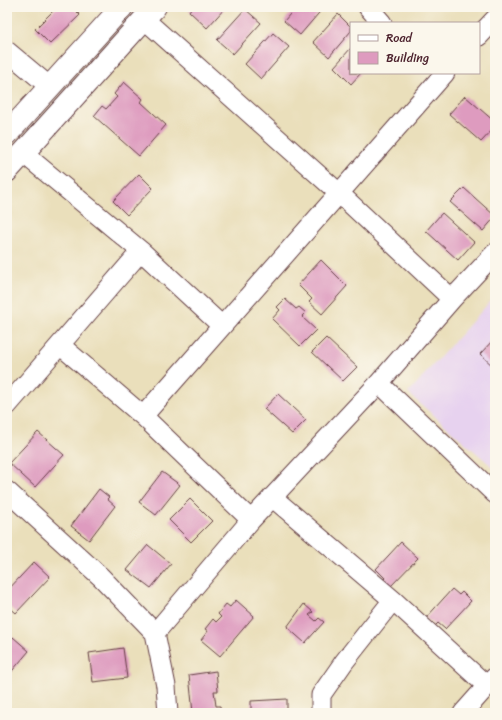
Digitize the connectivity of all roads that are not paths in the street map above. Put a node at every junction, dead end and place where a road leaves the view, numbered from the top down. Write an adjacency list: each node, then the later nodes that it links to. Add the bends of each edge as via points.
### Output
1 (122, 7): 9 (street)
2 (368, 7): 5 (street)
3 (150, 13): 11 (street); 13 (street)
4 (495, 19): 6 (street)
5 (381, 22)
6 (480, 35)
7 (7, 51): 9 (street)
8 (437, 76): 13 (street)
9 (50, 87): 10 (street)
10 (7, 134)
11 (23, 153): 12 (street); 14 (street)
12 (7, 171)
13 (340, 194): 16 (street); 17 (street)
14 (141, 251): 17 (street); 18 (street)
15 (495, 253): 16 (street)
16 (452, 300): 19 (street)
17 (222, 326): 21 (street)
18 (60, 345): 20 (street); 21 (street)
19 (379, 383): 23 (street); 24 (street)
20 (7, 406)
21 (143, 416): 25 (street)
22 (7, 491): 27 (street, via 102,577)
23 (495, 494)
24 (272, 497): 25 (street); 26 (street)
25 (251, 520): 27 (street)
26 (393, 600): 28 (street); 30 (street, via 321,695)
27 (155, 633): 29 (street, via 166,686)
28 (491, 682): 31 (street)
29 (168, 713)
30 (320, 713)
31 (463, 713)

